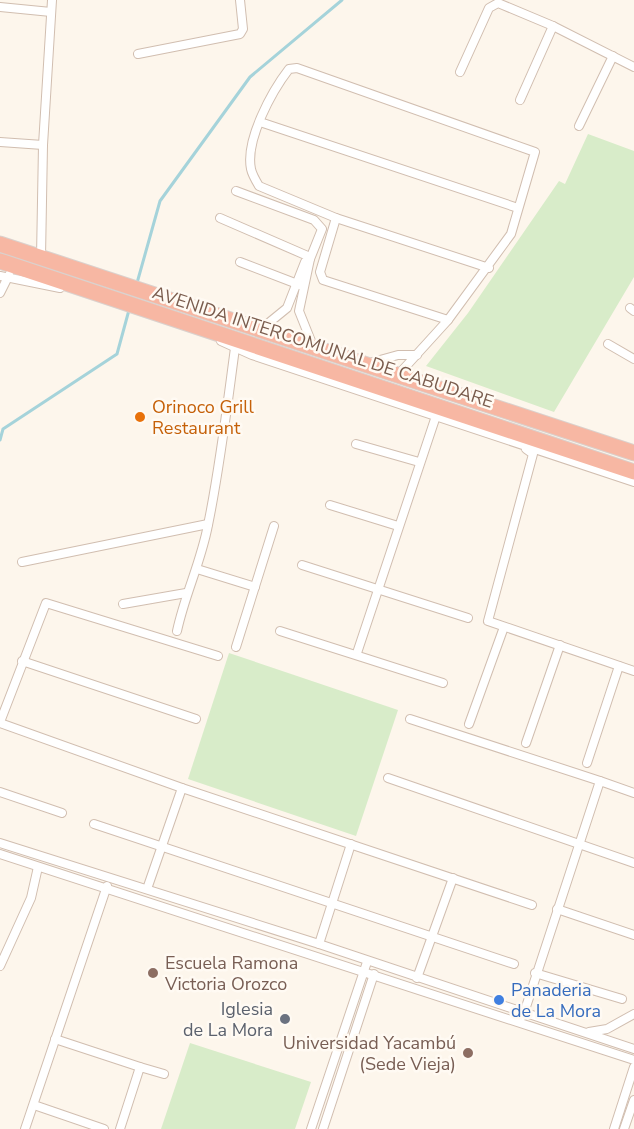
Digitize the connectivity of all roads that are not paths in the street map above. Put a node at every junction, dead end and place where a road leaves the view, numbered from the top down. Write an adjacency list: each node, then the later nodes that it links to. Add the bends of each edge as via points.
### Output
1 (52, 0): 4 (street)
2 (240, 0): 6 (street, via 240,34)
3 (0, 7): 4 (street)
4 (51, 12): 14 (street)
5 (553, 26): 7 (street); 9 (street, via 493,4); 10 (street)
6 (138, 54)
7 (613, 56): 8 (street); 12 (street)
8 (634, 67)
9 (459, 72)
10 (520, 100)
11 (260, 122): 16 (street); 16 (street, via 273,90 289,69 297,68 534,150); 18 (street, via 250,153 251,170 259,186)
12 (579, 126)
13 (0, 142): 14 (street)
14 (42, 145): 20 (street)
15 (236, 190): 21 (street, via 320,223 322,229)
16 (518, 208): 23 (street, via 511,234)
17 (220, 218): 21 (street)
18 (336, 218): 23 (street); 29 (street, via 320,272 323,280)
19 (0, 244): 20 (highway, AVENIDA INTERCOMUNAL DE CABUDARE)
20 (41, 258): 31 (highway, AVENIDA INTERCOMUNAL DE CABUDARE)
21 (310, 258): 25 (street)
22 (240, 262): 25 (street)
23 (489, 268): 29 (street)
24 (5, 270): 26 (street); 30 (highway, AVENIDA INTERCOMUNAL DE CABUDARE, via 105,295)
25 (301, 285): 27 (street); 28 (street)
26 (0, 293)
27 (287, 308): 28 (street); 31 (street)
28 (299, 311): 33 (street)
29 (448, 320): 35 (street)
30 (179, 321): 34 (street); 39 (highway, AVENIDA INTERCOMUNAL DE CABUDARE)
31 (260, 330): 33 (highway, AVENIDA INTERCOMUNAL DE CABUDARE)
32 (608, 344): 36 (street)
33 (313, 347): 37 (highway, AVENIDA INTERCOMUNAL DE CABUDARE)
34 (235, 348): 40 (street); 47 (street)
35 (417, 355): 37 (street, via 398,355); 38 (street)
36 (634, 359)
37 (365, 364): 38 (highway, AVENIDA INTERCOMUNAL DE CABUDARE)
38 (398, 375): 42 (highway, AVENIDA INTERCOMUNAL DE CABUDARE)
39 (412, 398): 40 (highway); 44 (highway, AVENIDA INTERCOMUNAL DE CABUDARE)
40 (435, 418): 43 (street); 45 (street); 58 (street, via 533,452 488,618 490,623)
41 (356, 444): 43 (street)
42 (634, 453)
43 (419, 462): 49 (street)
44 (634, 472)
45 (634, 482)
46 (330, 505): 49 (street)
47 (208, 525): 50 (street); 52 (street)
48 (274, 526): 53 (street)
49 (398, 526): 54 (street)
50 (22, 562)
51 (302, 565): 54 (street)
52 (197, 568): 53 (street); 55 (street)
53 (255, 587): 62 (street)
54 (378, 590): 57 (street); 63 (street)
55 (186, 592): 56 (street); 59 (street)
56 (123, 604)
57 (468, 618)
58 (504, 627): 61 (street); 72 (street)
59 (177, 631)
60 (280, 631): 63 (street)
61 (560, 645): 66 (street); 73 (street)
62 (236, 647)
63 (357, 653): 68 (street)
64 (218, 656): 65 (street, via 48,603 43,606)
65 (22, 661): 69 (street); 71 (street)
66 (619, 666): 67 (street); 74 (street)
67 (634, 672)
68 (442, 683)
69 (196, 719)
70 (410, 719): 76 (street)
71 (0, 722): 77 (street)
72 (469, 724)
73 (526, 743)
74 (587, 763)
75 (388, 777): 84 (street)
76 (600, 782): 79 (street); 84 (street)
77 (182, 788): 83 (street); 85 (street)
78 (0, 792): 80 (street)
79 (634, 793)
80 (62, 813)
81 (94, 824): 85 (street)
82 (0, 843): 89 (street)
83 (351, 844): 90 (street); 93 (street)
84 (578, 844): 87 (street); 95 (street)
85 (161, 846): 92 (street); 93 (street)
86 (0, 854): 88 (street)
87 (634, 863)
88 (38, 867): 91 (street); 102 (street, via 31,898)
89 (110, 877): 91 (street); 92 (street)
90 (453, 878): 94 (street); 97 (street)
91 (106, 888): 103 (street); 112 (street)
92 (147, 889): 98 (street)
93 (333, 903): 97 (street); 98 (street)
94 (532, 905)
95 (557, 909): 96 (street); 104 (street)
96 (634, 935)
97 (430, 936): 100 (street); 106 (street)
98 (319, 944): 99 (street)
99 (367, 962): 101 (street); 103 (street)
100 (514, 964)
101 (378, 965): 105 (street); 106 (street)
102 (0, 966)
103 (363, 973): 105 (street); 123 (street)
104 (535, 973): 107 (street); 108 (street)
105 (373, 977): 110 (street); 124 (street)
106 (417, 978): 108 (street)
107 (622, 999)
108 (524, 1013): 110 (street); 111 (street)
109 (634, 1014): 111 (street, via 607,1029)
110 (521, 1023): 114 (street)
111 (585, 1032): 113 (street)
112 (55, 1039): 115 (street); 119 (street)
113 (634, 1049)
114 (634, 1060)
115 (140, 1066): 117 (street); 122 (street)
116 (634, 1067): 125 (street)
117 (164, 1074)
118 (634, 1100): 126 (street)
119 (34, 1105): 120 (street); 121 (street)
120 (25, 1129)
121 (104, 1129)
122 (120, 1129)
123 (311, 1129)
124 (323, 1129)
125 (614, 1129)
126 (624, 1129)

